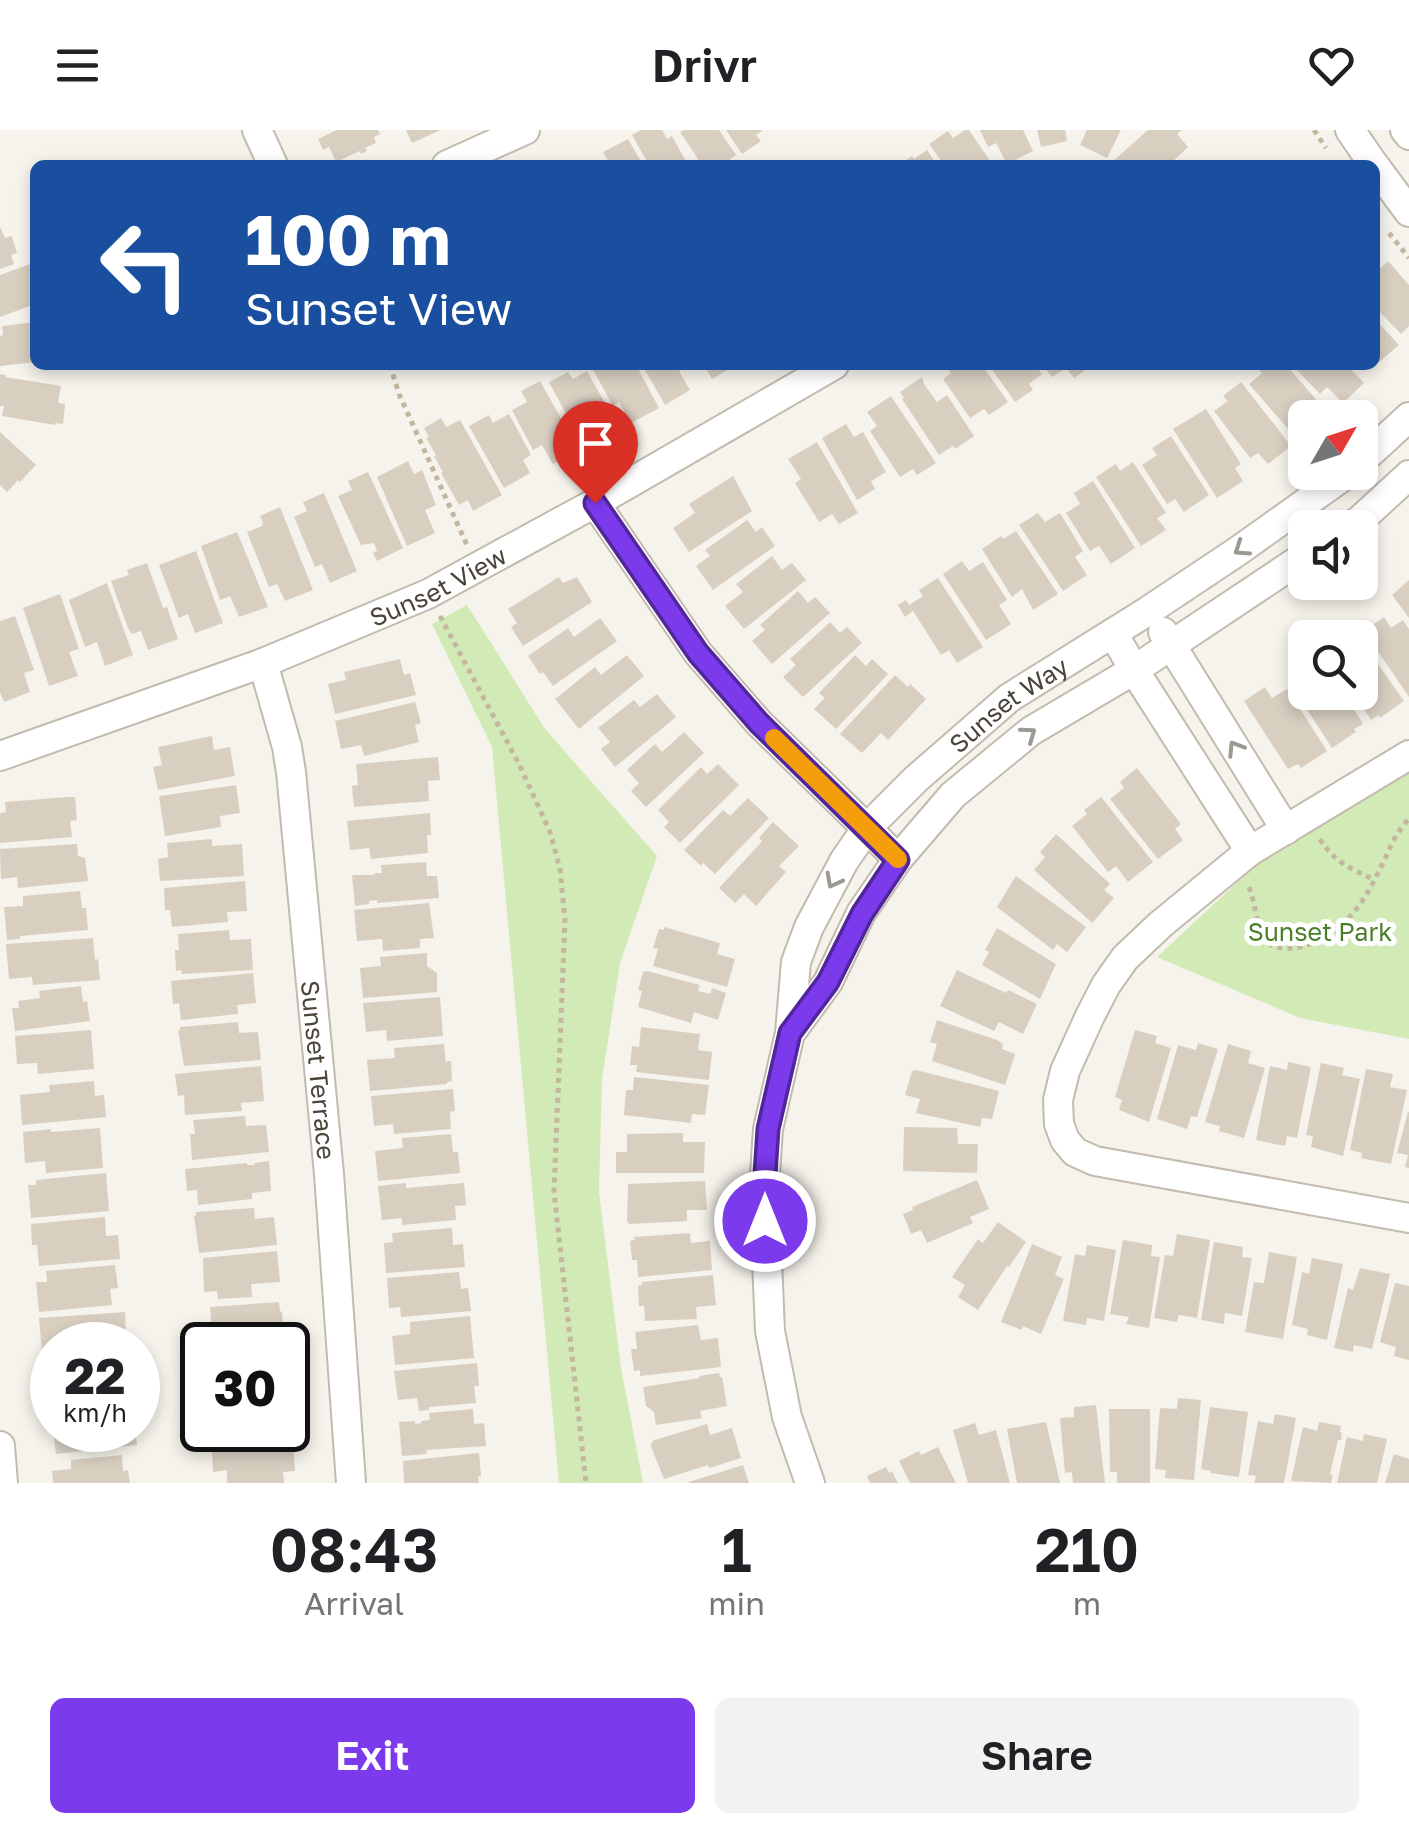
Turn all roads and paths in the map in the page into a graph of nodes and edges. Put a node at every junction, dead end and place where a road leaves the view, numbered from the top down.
1 (257, 130) edge
2 (525, 130) edge
3 (1350, 130) edge
4 (459, 150) edge
5 (271, 160) edge
6 (1370, 160) edge
7 (1380, 174) edge
8 (1409, 212) edge
9 (1383, 225) dead end
10 (1409, 258) edge
11 (392, 370) edge
12 (825, 370) edge
13 (1409, 418) edge
14 (1378, 446) edge
15 (1409, 474) edge
16 (1323, 490) edge
17 (595, 503) junction
18 (1371, 510) edge
19 (468, 547) dead end
20 (1288, 567) edge
21 (1148, 611) junction
22 (437, 612) dead end
23 (1112, 633) junction
24 (1171, 645) junction
25 (262, 663) junction
26 (1134, 670) junction
27 (1409, 755) edge
28 (0, 756) edge
29 (1409, 819) edge
30 (866, 830) junction
31 (1286, 830) junction
32 (1320, 839) dead end
33 (1250, 851) junction
34 (898, 860) junction
35 (1375, 880) junction
36 (1248, 884) dead end
37 (790, 1033) junction
38 (1409, 1218) edge
39 (0, 1446) edge
40 (3, 1483) edge
41 (350, 1483) edge
42 (586, 1483) edge
43 (810, 1483) edge

1 - 5 street
2 - 4 street
3 - 6 street
7 - 8 street
9 - 10 path
11 - 19 path
12 - 17 street, Sunset View
13 - 14 street
15 - 18 street
16 -> 21 street, Sunset Way
17 - 25 street, Sunset View
17 - 30 street
20 - 24 street, Sunset Way
21 - 23 street, Sunset Way
21 - 24 street
22 - 42 path
23 - 26 street
23 - 30 street, Sunset Way
24 - 26 street, Sunset Way
31 -> 24 street
25 - 28 street, Sunset View
25 - 41 street, Sunset Terrace
26 - 33 street
34 -> 26 street, Sunset Way
27 - 31 street
29 - 35 path
30 - 34 street
30 -> 37 street, Sunset Way
31 - 33 street
32 - 35 path
33 - 38 street
34 - 37 street, Sunset Way
35 - 36 path
37 - 43 street, Sunset Way
39 - 40 street

